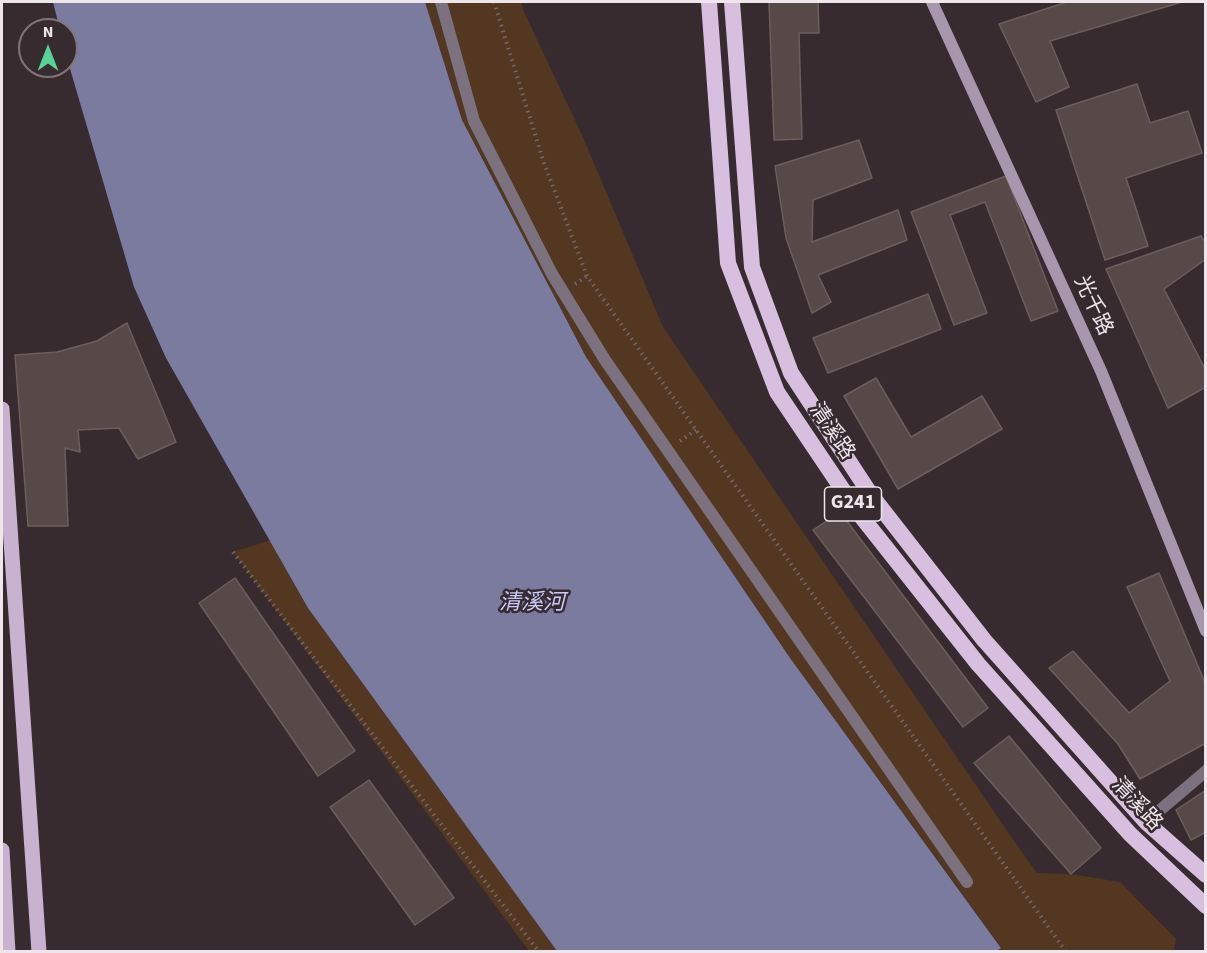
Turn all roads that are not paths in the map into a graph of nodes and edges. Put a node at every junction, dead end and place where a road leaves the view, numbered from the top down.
1 (441, 2) edge
2 (709, 2) edge
3 (732, 2) edge
4 (932, 2) edge
5 (2, 409) edge
6 (1206, 631) edge
7 (1206, 771) edge
8 (1146, 822) junction
9 (2, 850) edge
10 (1206, 875) edge
11 (967, 882) dead end
12 (1206, 906) edge
13 (8, 951) edge
14 (39, 951) edge

1 - 11 street
2 - 12 highway, 清溪路 / G241
3 - 8 highway, 清溪路 / G241
4 - 6 main road, 光千路
5 - 14 main road
7 - 8 street
8 - 10 highway, 清溪路 / G241
9 - 13 main road

